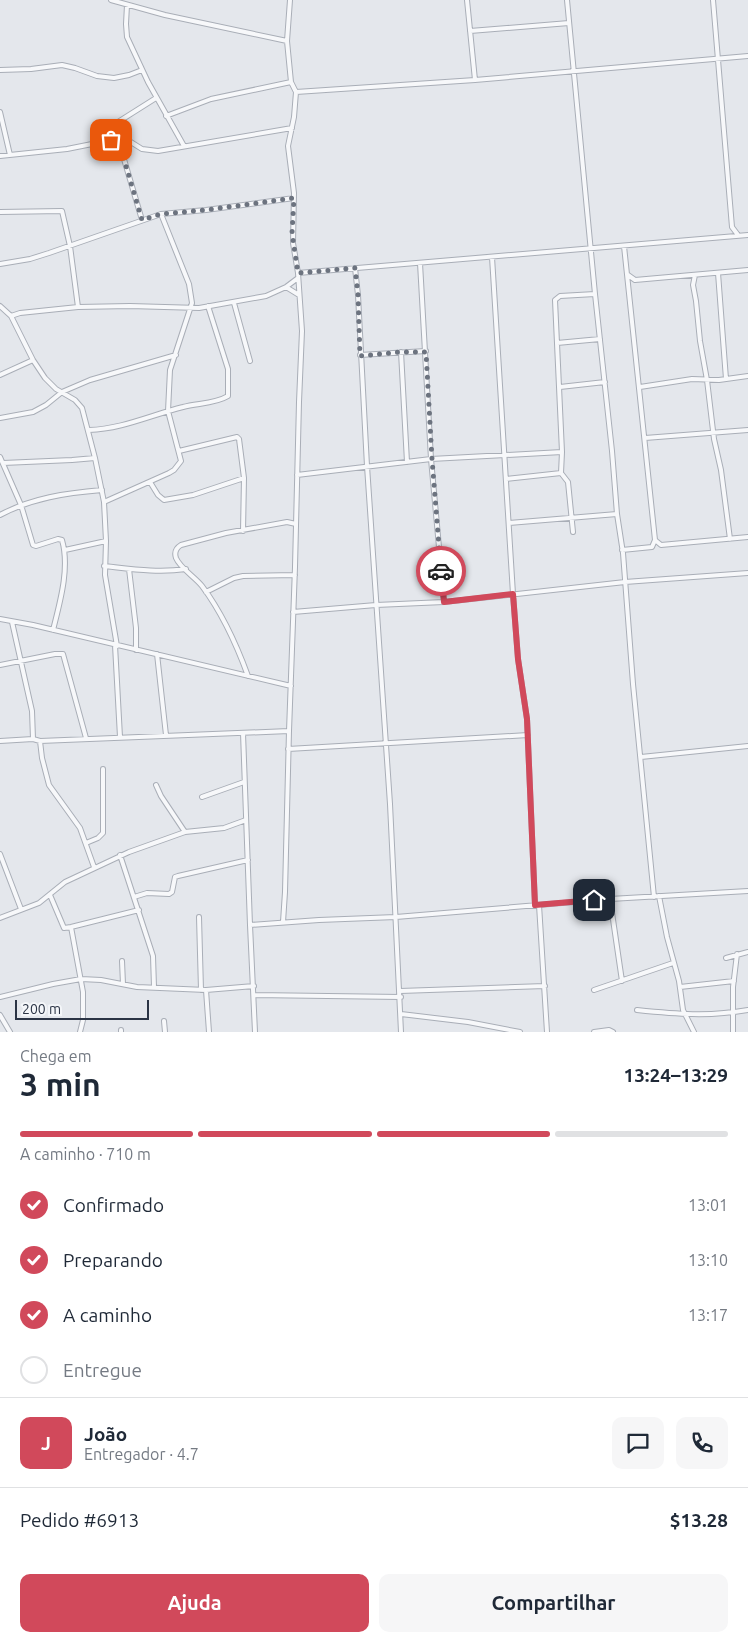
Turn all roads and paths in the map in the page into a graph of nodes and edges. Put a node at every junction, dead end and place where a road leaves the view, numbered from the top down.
1 (110, 0) edge
2 (290, 0) edge
3 (467, 0) edge
4 (567, 0) edge
5 (713, 0) edge
6 (127, 5) junction
7 (569, 23) junction
8 (470, 31) junction
9 (287, 41) junction
10 (748, 56) edge
11 (718, 59) junction
12 (0, 70) edge
13 (142, 70) junction
14 (574, 72) junction
15 (475, 80) junction
16 (291, 82) junction
17 (296, 92) junction
18 (156, 98) junction
19 (0, 112) edge
20 (166, 116) junction
21 (292, 128) junction
22 (118, 139) junction
23 (184, 146) junction
24 (10, 155) junction
25 (0, 156) edge
26 (294, 198) junction
27 (0, 212) edge
28 (161, 214) junction
29 (142, 220) junction
30 (732, 227) junction
31 (748, 234) edge
32 (738, 235) junction
33 (726, 236) junction
34 (70, 246) junction
35 (624, 246) junction
36 (591, 248) junction
37 (492, 257) junction
38 (420, 263) junction
39 (0, 264) edge
40 (355, 268) junction
41 (748, 270) edge
42 (718, 273) junction
43 (627, 274) junction
44 (695, 275) junction
45 (298, 276) junction
46 (683, 276) junction
47 (635, 280) junction
48 (693, 285) junction
49 (286, 286) junction
50 (629, 290) junction
51 (595, 294) junction
52 (299, 296) junction
53 (234, 303) junction
54 (0, 306) edge
55 (208, 306) junction
56 (78, 307) junction
57 (190, 308) junction
58 (11, 316) junction
59 (600, 339) junction
60 (557, 343) junction
61 (401, 352) junction
62 (426, 352) junction
63 (176, 355) junction
64 (360, 356) junction
65 (33, 360) junction
66 (250, 361) dead end
67 (0, 376) edge
68 (748, 376) edge
69 (726, 379) junction
70 (707, 380) junction
71 (605, 382) junction
72 (560, 387) junction
73 (640, 387) junction
74 (62, 392) junction
75 (168, 411) junction
76 (0, 418) edge
77 (89, 430) junction
78 (748, 430) edge
79 (713, 433) junction
80 (646, 438) junction
81 (179, 451) junction
82 (562, 452) junction
83 (505, 454) junction
84 (0, 457) edge
85 (95, 458) junction
86 (432, 459) junction
87 (407, 462) junction
88 (3, 463) junction
89 (367, 466) junction
90 (560, 473) junction
91 (297, 475) junction
92 (244, 478) junction
93 (506, 479) junction
94 (150, 482) junction
95 (102, 490) junction
96 (104, 502) junction
97 (21, 505) junction
98 (617, 514) junction
99 (0, 515) edge
100 (572, 517) junction
101 (509, 523) junction
102 (296, 524) junction
103 (243, 531) junction
104 (573, 532) dead end
105 (748, 537) edge
106 (730, 539) junction
107 (656, 540) junction
108 (106, 541) junction
109 (65, 550) junction
110 (622, 550) junction
111 (104, 566) junction
112 (186, 568) junction
113 (129, 569) junction
114 (748, 573) edge
115 (295, 575) junction
116 (625, 582) junction
117 (206, 592) junction
118 (513, 594) junction
119 (444, 602) junction
120 (376, 605) junction
121 (293, 612) junction
122 (0, 619) edge
123 (12, 622) junction
124 (53, 630) junction
125 (116, 646) junction
126 (136, 650) junction
127 (157, 654) junction
128 (21, 660) junction
129 (0, 665) edge
130 (248, 676) junction
131 (290, 686) junction
132 (289, 731) junction
133 (243, 733) junction
134 (166, 735) junction
135 (528, 735) junction
136 (86, 738) junction
137 (120, 738) junction
138 (32, 739) junction
139 (0, 741) edge
140 (40, 741) junction
141 (386, 743) junction
142 (748, 746) edge
143 (288, 749) junction
144 (641, 757) junction
145 (103, 769) dead end
146 (244, 782) junction
147 (156, 785) dead end
148 (202, 798) dead end
149 (246, 820) junction
150 (185, 832) junction
151 (86, 842) junction
152 (0, 854) edge
153 (120, 856) junction
154 (248, 860) junction
155 (94, 867) junction
156 (748, 891) edge
157 (50, 895) junction
158 (656, 896) junction
159 (134, 897) junction
160 (610, 899) junction
161 (537, 905) junction
162 (21, 909) junction
163 (139, 910) junction
164 (199, 917) dead end
165 (396, 917) junction
166 (0, 918) edge
167 (283, 922) junction
168 (250, 925) junction
169 (71, 927) junction
170 (748, 952) edge
171 (737, 954) junction
172 (726, 958) dead end
173 (122, 961) dead end
174 (674, 963) junction
175 (81, 979) junction
176 (622, 981) junction
177 (734, 981) junction
178 (123, 984) junction
179 (254, 986) junction
180 (545, 986) junction
181 (680, 987) junction
182 (154, 988) junction
183 (204, 990) junction
184 (594, 990) dead end
185 (400, 991) junction
186 (254, 995) junction
187 (0, 997) edge
188 (401, 997) junction
189 (637, 1010) dead end
190 (748, 1010) edge
191 (732, 1013) junction
192 (401, 1014) junction
193 (0, 1015) edge
194 (685, 1015) junction
195 (164, 1021) dead end
196 (10, 1032) edge
197 (80, 1032) edge
198 (165, 1032) edge
199 (208, 1032) edge
200 (256, 1032) edge
201 (402, 1032) edge
202 (520, 1032) edge
203 (548, 1032) edge
204 (594, 1032) edge
205 (601, 1032) edge
206 (613, 1032) edge
207 (694, 1032) edge
208 (733, 1032) edge

1 - 6 street
2 - 9 street
3 - 8 street
4 - 7 street
5 - 11 street
6 - 9 street
6 - 13 street
7 - 8 street
7 - 14 street
8 - 15 street
9 - 16 street
10 - 11 street
11 - 14 street
11 - 30 street
12 - 13 street
13 - 18 street
14 - 15 street
14 - 36 street
15 - 17 street
16 - 17 street
16 - 20 street
17 - 21 street
18 - 20 street
18 - 22 street
19 - 24 street
20 - 23 street
21 - 23 street
21 - 26 street
22 - 23 street
22 - 24 street
22 - 29 street
24 - 25 street
26 - 28 street
26 - 45 street
27 - 34 street
28 - 29 street
28 - 57 street
29 - 34 street
30 - 32 street
30 - 33 street
31 - 32 street
32 - 33 street
33 - 35 street
34 - 39 street
34 - 56 street
35 - 36 street
35 - 43 street
36 - 37 street
36 - 51 street
37 - 38 street
37 - 83 street
38 - 40 street
38 - 62 street
40 - 45 street
40 - 64 street
41 - 42 street
42 - 44 street
42 - 69 street
43 - 47 street
43 - 50 street
44 - 46 street
44 - 48 street
45 - 49 street
45 - 52 street
46 - 47 street
46 - 48 street
47 - 50 street
48 - 70 street
49 - 52 street
49 - 53 street
50 - 73 street
51 - 59 street
51 - 60 street
52 - 91 street
53 - 55 street
53 - 66 street
54 - 58 street
55 - 57 street
55 - 75 street
56 - 57 street
56 - 58 street
57 - 63 street
58 - 65 street
59 - 60 street
59 - 71 street
60 - 72 street
61 - 62 street
61 - 64 street
61 - 87 street
62 - 86 street
63 - 74 street
63 - 75 street
64 - 89 street
65 - 67 street
65 - 74 street
68 - 69 street
69 - 70 street
70 - 73 street
70 - 79 street
71 - 72 street
71 - 98 street
72 - 82 street
73 - 80 street
74 - 76 street
74 - 77 street
75 - 77 street
75 - 81 street
77 - 85 street
78 - 79 street
79 - 80 street
79 - 106 street
80 - 107 street
81 - 92 street
81 - 94 street
82 - 83 street
82 - 90 street
83 - 86 street
83 - 93 street
84 - 88 street
85 - 88 street
85 - 95 street
86 - 87 street
86 - 119 street
87 - 89 street
88 - 97 street
89 - 91 street
89 - 120 street
90 - 93 street
90 - 100 street
91 - 102 street
92 - 94 street
92 - 103 street
93 - 101 street
94 - 96 street
95 - 96 street
95 - 97 street
96 - 108 street
97 - 99 street
97 - 109 street
98 - 100 street
98 - 110 street
100 - 101 street
100 - 104 street
101 - 118 street
102 - 103 street
102 - 115 street
103 - 112 street
105 - 106 street
106 - 107 street
107 - 110 street
108 - 109 street
108 - 111 street
109 - 124 street
110 - 116 street
111 - 113 street
111 - 125 street
112 - 113 street
112 - 117 street
113 - 126 street
114 - 116 street
115 - 117 street
115 - 121 street
116 - 118 street
116 - 144 street
117 - 130 street
118 - 119 street
118 - 135 street
119 - 120 street
120 - 121 street
120 - 141 street
121 - 131 street
122 - 123 street
123 - 124 street
123 - 128 street
124 - 125 street
125 - 126 street
125 - 137 street
126 - 127 street
127 - 130 street
127 - 134 street
128 - 129 street
128 - 136 street
128 - 138 street
130 - 131 street
131 - 132 street
132 - 133 street
132 - 143 street
133 - 134 street
133 - 146 street
134 - 137 street
135 - 141 street
135 - 161 street
136 - 137 street
136 - 140 street
138 - 139 street
138 - 140 street
140 - 151 street
141 - 143 street
141 - 165 street
142 - 144 street
143 - 167 street
144 - 158 street
145 - 151 street
146 - 148 street
146 - 149 street
147 - 150 street
149 - 150 street
149 - 154 street
150 - 153 street
151 - 155 street
152 - 162 street
153 - 155 street
153 - 159 street
154 - 159 street
154 - 168 street
155 - 157 street
156 - 158 street
157 - 162 street
157 - 169 street
158 - 160 street
158 - 174 street
159 - 163 street
160 - 161 street
160 - 176 street
161 - 165 street
161 - 180 street
162 - 166 street
163 - 169 street
163 - 182 street
164 - 183 street
165 - 167 street
165 - 185 street
167 - 168 street
168 - 179 street
169 - 175 street
170 - 171 street
171 - 172 street
171 - 177 street
173 - 178 street
174 - 176 street
174 - 181 street
175 - 178 street
175 - 187 street
175 - 197 street
176 - 184 street
177 - 181 street
177 - 191 street
178 - 182 street
179 - 183 street
179 - 186 street
180 - 185 street
180 - 203 street
181 - 194 street
182 - 183 street
183 - 199 street
185 - 188 street
186 - 188 street
186 - 200 street
188 - 192 street
189 - 194 street
190 - 191 street
191 - 194 street
191 - 208 street
192 - 201 street
192 - 202 street
193 - 196 street
194 - 207 street
195 - 198 street
204 - 205 street
205 - 206 street

